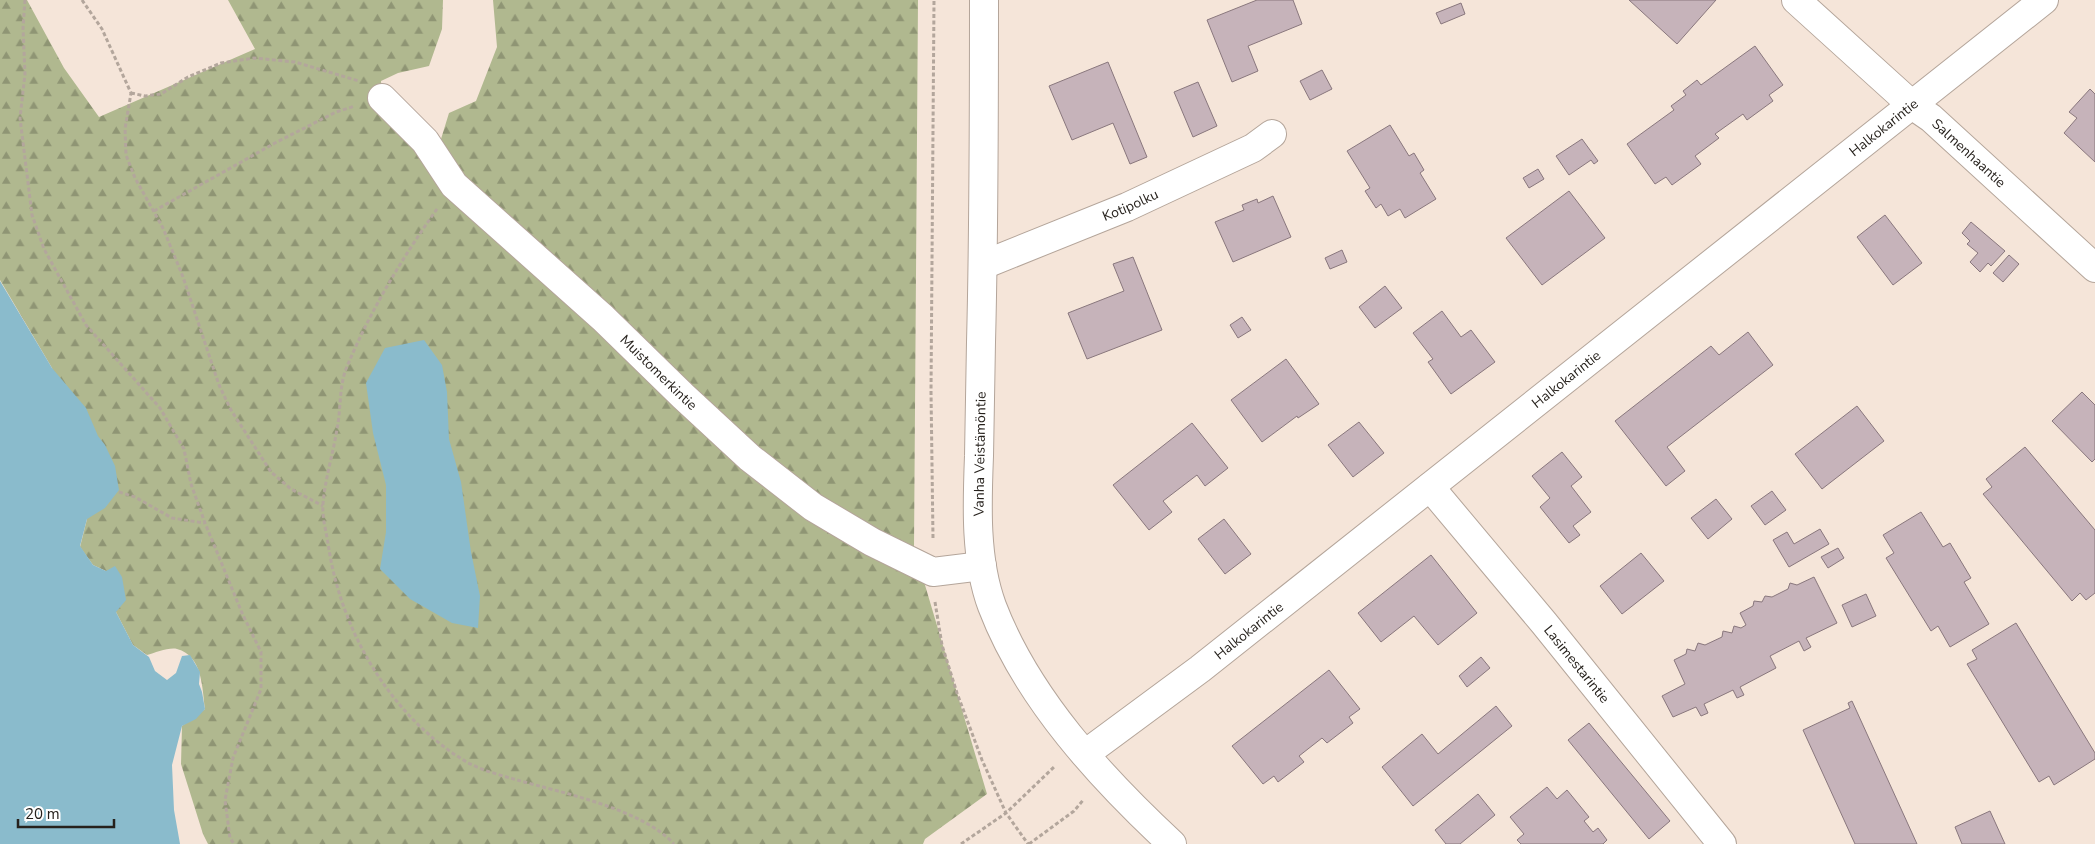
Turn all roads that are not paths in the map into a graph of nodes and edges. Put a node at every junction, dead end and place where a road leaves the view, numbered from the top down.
1 (984, 0) edge
2 (1796, 0) edge
3 (2044, 0) edge
4 (382, 98) road end
5 (1912, 104) junction
6 (1272, 134) dead end
7 (983, 265) junction
8 (2095, 268) edge
9 (1430, 487) junction
10 (982, 566) junction
11 (1081, 749) junction
12 (1170, 843) edge
13 (1722, 844) edge

1 - 7 street, Vanha Veistämöntie
2 - 5 street, Salmenhaantie
3 - 5 street, Halkokarintie
4 - 10 street, Muistomerkintie
5 - 8 street, Salmenhaantie
5 - 9 street, Halkokarintie
6 - 7 street, Kotipolku
7 - 10 street, Vanha Veistämöntie
9 - 11 street, Halkokarintie
9 - 13 street, Lasimestarintie
10 - 11 street, Vanha Veistämöntie
11 - 12 street, Vanha Veistämöntie

